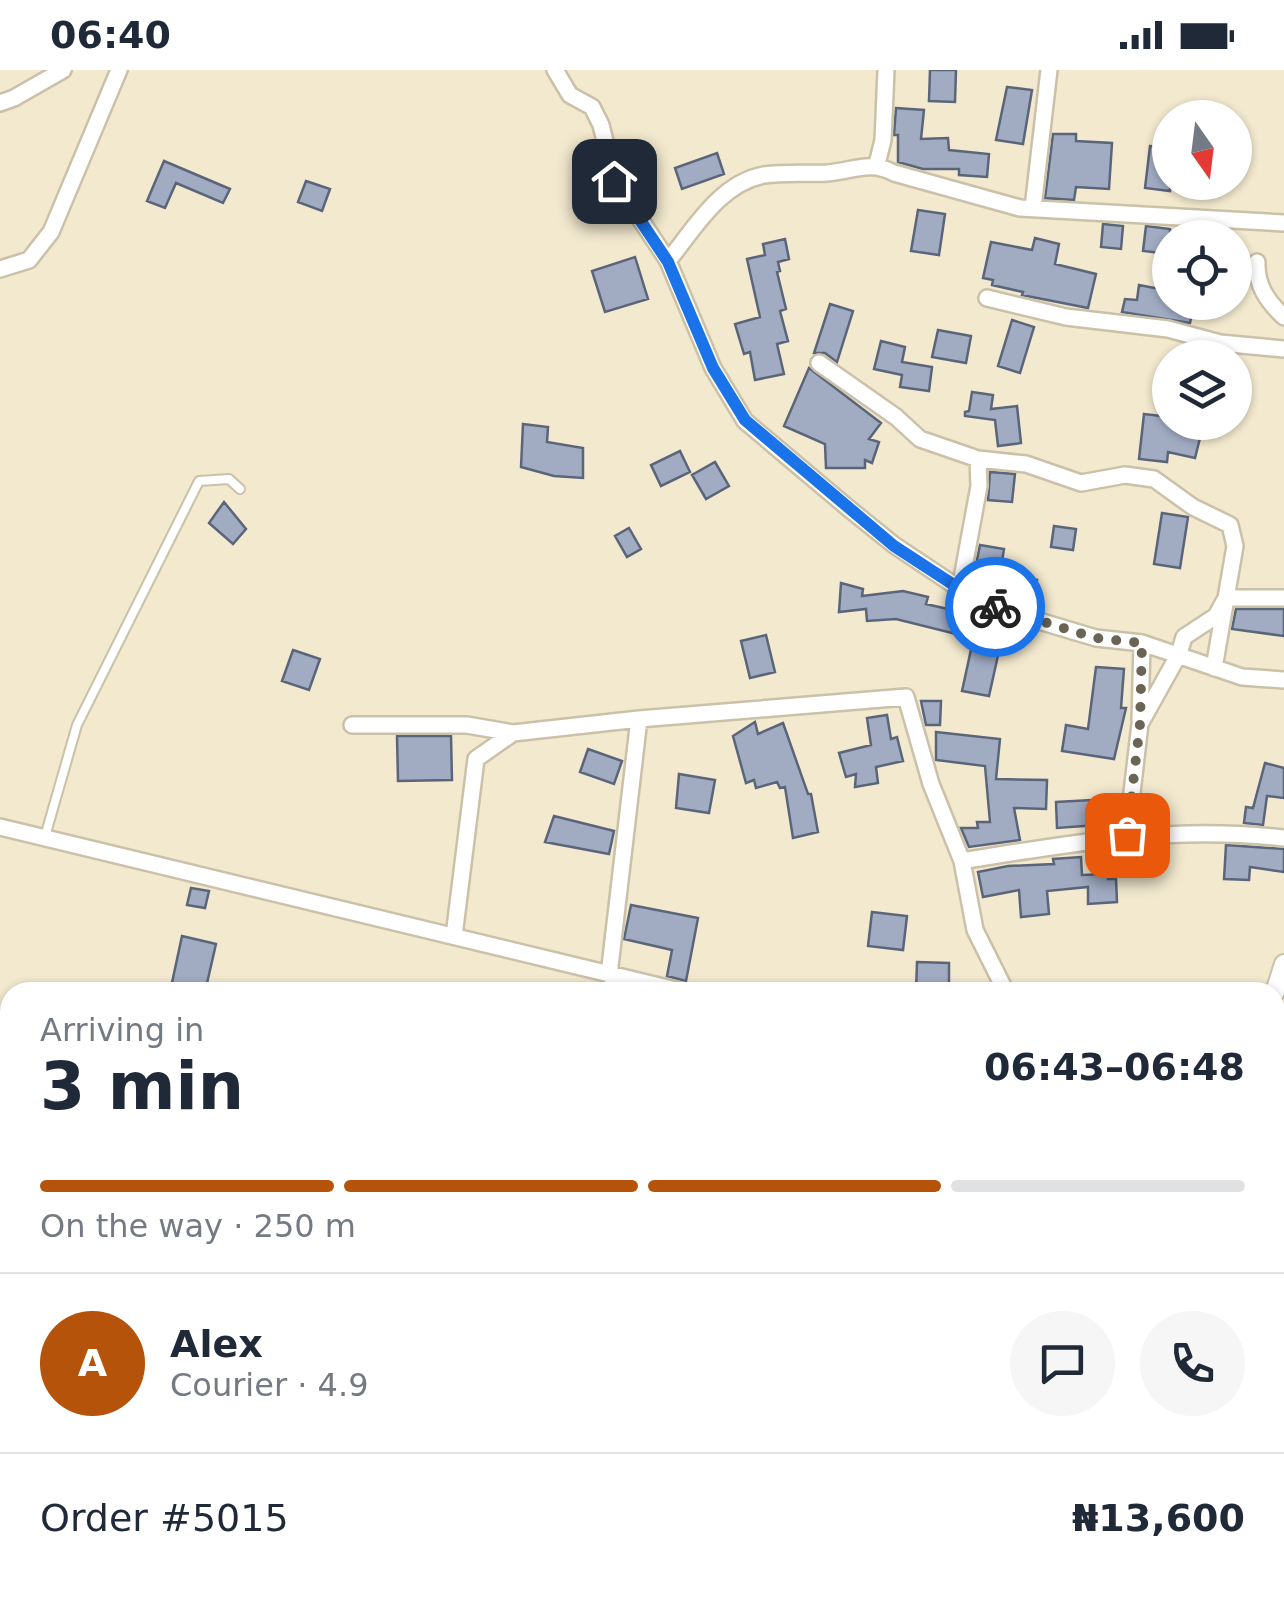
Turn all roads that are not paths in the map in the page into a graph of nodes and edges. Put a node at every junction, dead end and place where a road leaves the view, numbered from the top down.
1 (63, 70) edge
2 (119, 70) edge
3 (555, 70) edge
4 (886, 70) edge
5 (1048, 70) edge
6 (0, 103) edge
7 (877, 164) junction
8 (1032, 208) junction
9 (1284, 223) edge
10 (668, 262) junction
11 (1256, 262) dead end
12 (0, 269) edge
13 (987, 298) dead end
14 (1284, 317) edge
15 (1284, 349) edge
16 (820, 363) dead end
17 (978, 459) junction
18 (240, 489) dead end
19 (960, 589) junction
20 (1226, 598) junction
21 (1284, 598) edge
22 (1142, 643) junction
23 (1179, 654) junction
24 (1214, 668) junction
25 (1284, 680) edge
26 (639, 719) junction
27 (1140, 724) junction
28 (352, 725) dead end
29 (467, 725) junction
30 (513, 733) junction
31 (476, 759) junction
32 (0, 827) edge
33 (1127, 835) junction
34 (1284, 838) edge
35 (44, 840) junction
36 (962, 861) junction
37 (454, 936) junction
38 (609, 975) junction
39 (640, 982) edge
40 (1001, 982) edge

1 - 6 street
2 - 12 street
3 - 10 street
4 - 7 street
5 - 8 street
7 - 8 street
7 - 10 street
8 - 9 street
10 - 19 street
11 - 14 street
13 - 15 street
16 - 17 street
17 - 19 street
17 - 20 street
18 - 35 lane
19 - 22 street
20 - 21 street
20 - 23 street
20 - 24 street
22 - 23 street
22 - 27 street
23 - 24 street
23 - 27 street
24 - 25 street
26 - 30 street
26 - 36 street
26 - 38 street
27 - 33 street
28 - 29 street
29 - 30 street
29 - 31 street
30 - 31 street
31 - 37 street
32 - 35 street
33 - 34 street
33 - 36 street
35 - 37 street
36 - 40 street
37 - 38 street
38 - 39 street

